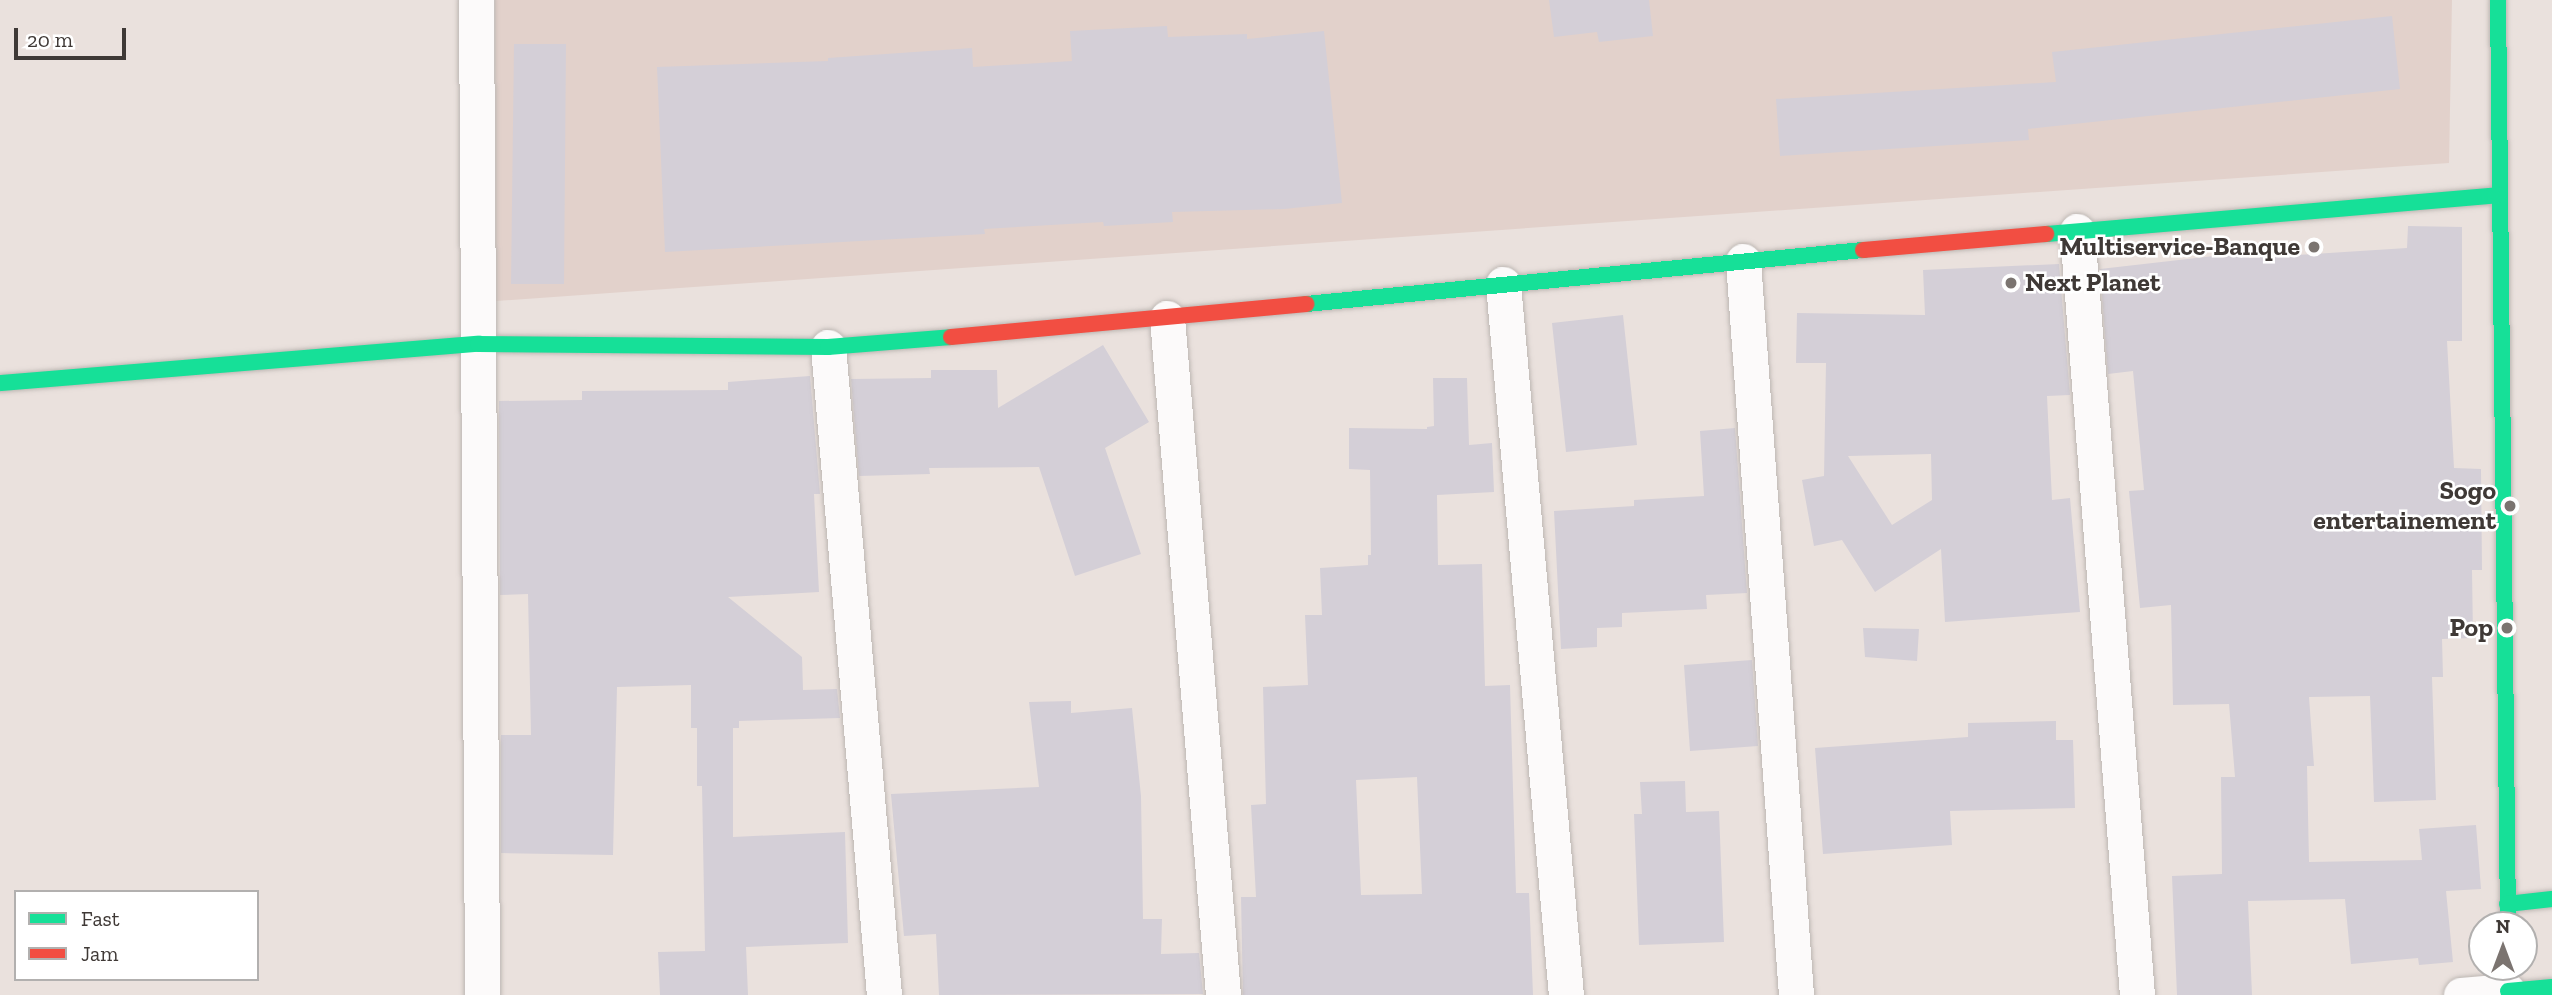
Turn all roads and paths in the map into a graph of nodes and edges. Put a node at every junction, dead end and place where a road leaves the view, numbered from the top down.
1 (476, 0) edge
2 (2498, 0) edge
3 (2498, 195) junction
4 (2077, 231) junction
5 (1743, 261) junction
6 (1503, 284) junction
7 (1167, 318) junction
8 (478, 344) junction
9 (828, 347) junction
10 (0, 383) edge
11 (2552, 898) edge
12 (2507, 904) junction
13 (2507, 911) edge
14 (2552, 987) edge
15 (2508, 988) edge
16 (482, 995) edge
17 (884, 995) edge
18 (1223, 995) edge
19 (1566, 995) edge
20 (1796, 995) edge
21 (2137, 995) edge
22 (2461, 995) edge

1 - 8 street
2 - 3 street
3 - 4 street
3 - 12 street
4 - 5 street
4 - 21 street
5 - 6 street
5 - 20 street
6 - 7 street
6 - 19 street
7 - 9 street
7 - 18 street
8 - 9 street
8 - 10 street
8 - 16 street
9 - 17 street
11 - 12 street
12 - 13 street
14 - 15 street
15 - 22 street

